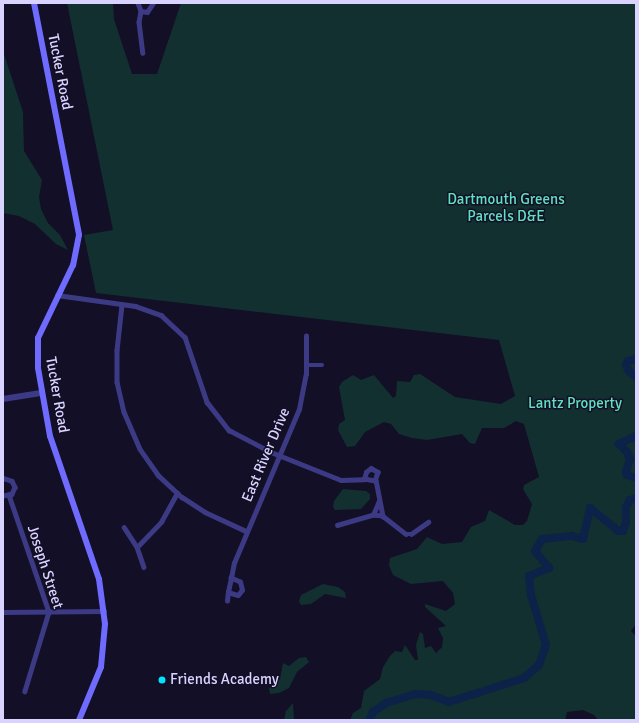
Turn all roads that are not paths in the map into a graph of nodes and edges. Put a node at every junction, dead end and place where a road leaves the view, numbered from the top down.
1 (34, 3) edge
2 (138, 3) edge
3 (153, 3) edge
4 (141, 11) junction
5 (144, 53) dead end
6 (57, 295) junction
7 (122, 305) junction
8 (306, 336) dead end
9 (306, 365) junction
10 (322, 365) dead end
11 (42, 392) junction
12 (3, 399) edge
13 (279, 456) junction
14 (3, 478) edge
15 (364, 479) junction
16 (376, 480) junction
17 (177, 493) junction
18 (3, 496) edge
19 (9, 496) junction
20 (379, 501) junction
21 (373, 515) junction
22 (383, 516) junction
23 (428, 522) dead end
24 (337, 525) dead end
25 (124, 527) dead end
26 (246, 531) junction
27 (137, 546) junction
28 (144, 567) dead end
29 (231, 578) junction
30 (228, 592) junction
31 (227, 601) dead end
32 (104, 611) junction
33 (3, 612) edge
34 (49, 612) junction
35 (25, 691) dead end
36 (79, 720) edge

1 - 6 main road, Tucker Road
2 - 4 street
3 - 4 street
4 - 5 street
6 - 7 street
6 - 11 main road, Tucker Road
7 - 13 street
7 - 17 street
8 - 9 street, East River Drive
9 - 10 street
9 - 13 street, East River Drive
11 - 12 street
11 - 32 main road, Tucker Road
13 - 15 street
13 - 26 street, East River Drive
14 - 19 street, Joseph Street
15 - 16 street
15 - 16 street
16 - 20 street
17 - 26 street
17 - 27 street
18 - 19 street
19 - 34 street, Joseph Street
20 - 21 street
20 - 22 street
21 - 22 street
21 - 24 street
22 - 23 street
25 - 27 street
26 - 29 street, East River Drive
27 - 28 street
29 - 30 street, East River Drive
29 - 30 street
30 - 31 street, East River Drive
32 - 34 street
32 - 36 main road, Tucker Road
33 - 34 street
34 - 35 street, Joseph Street

